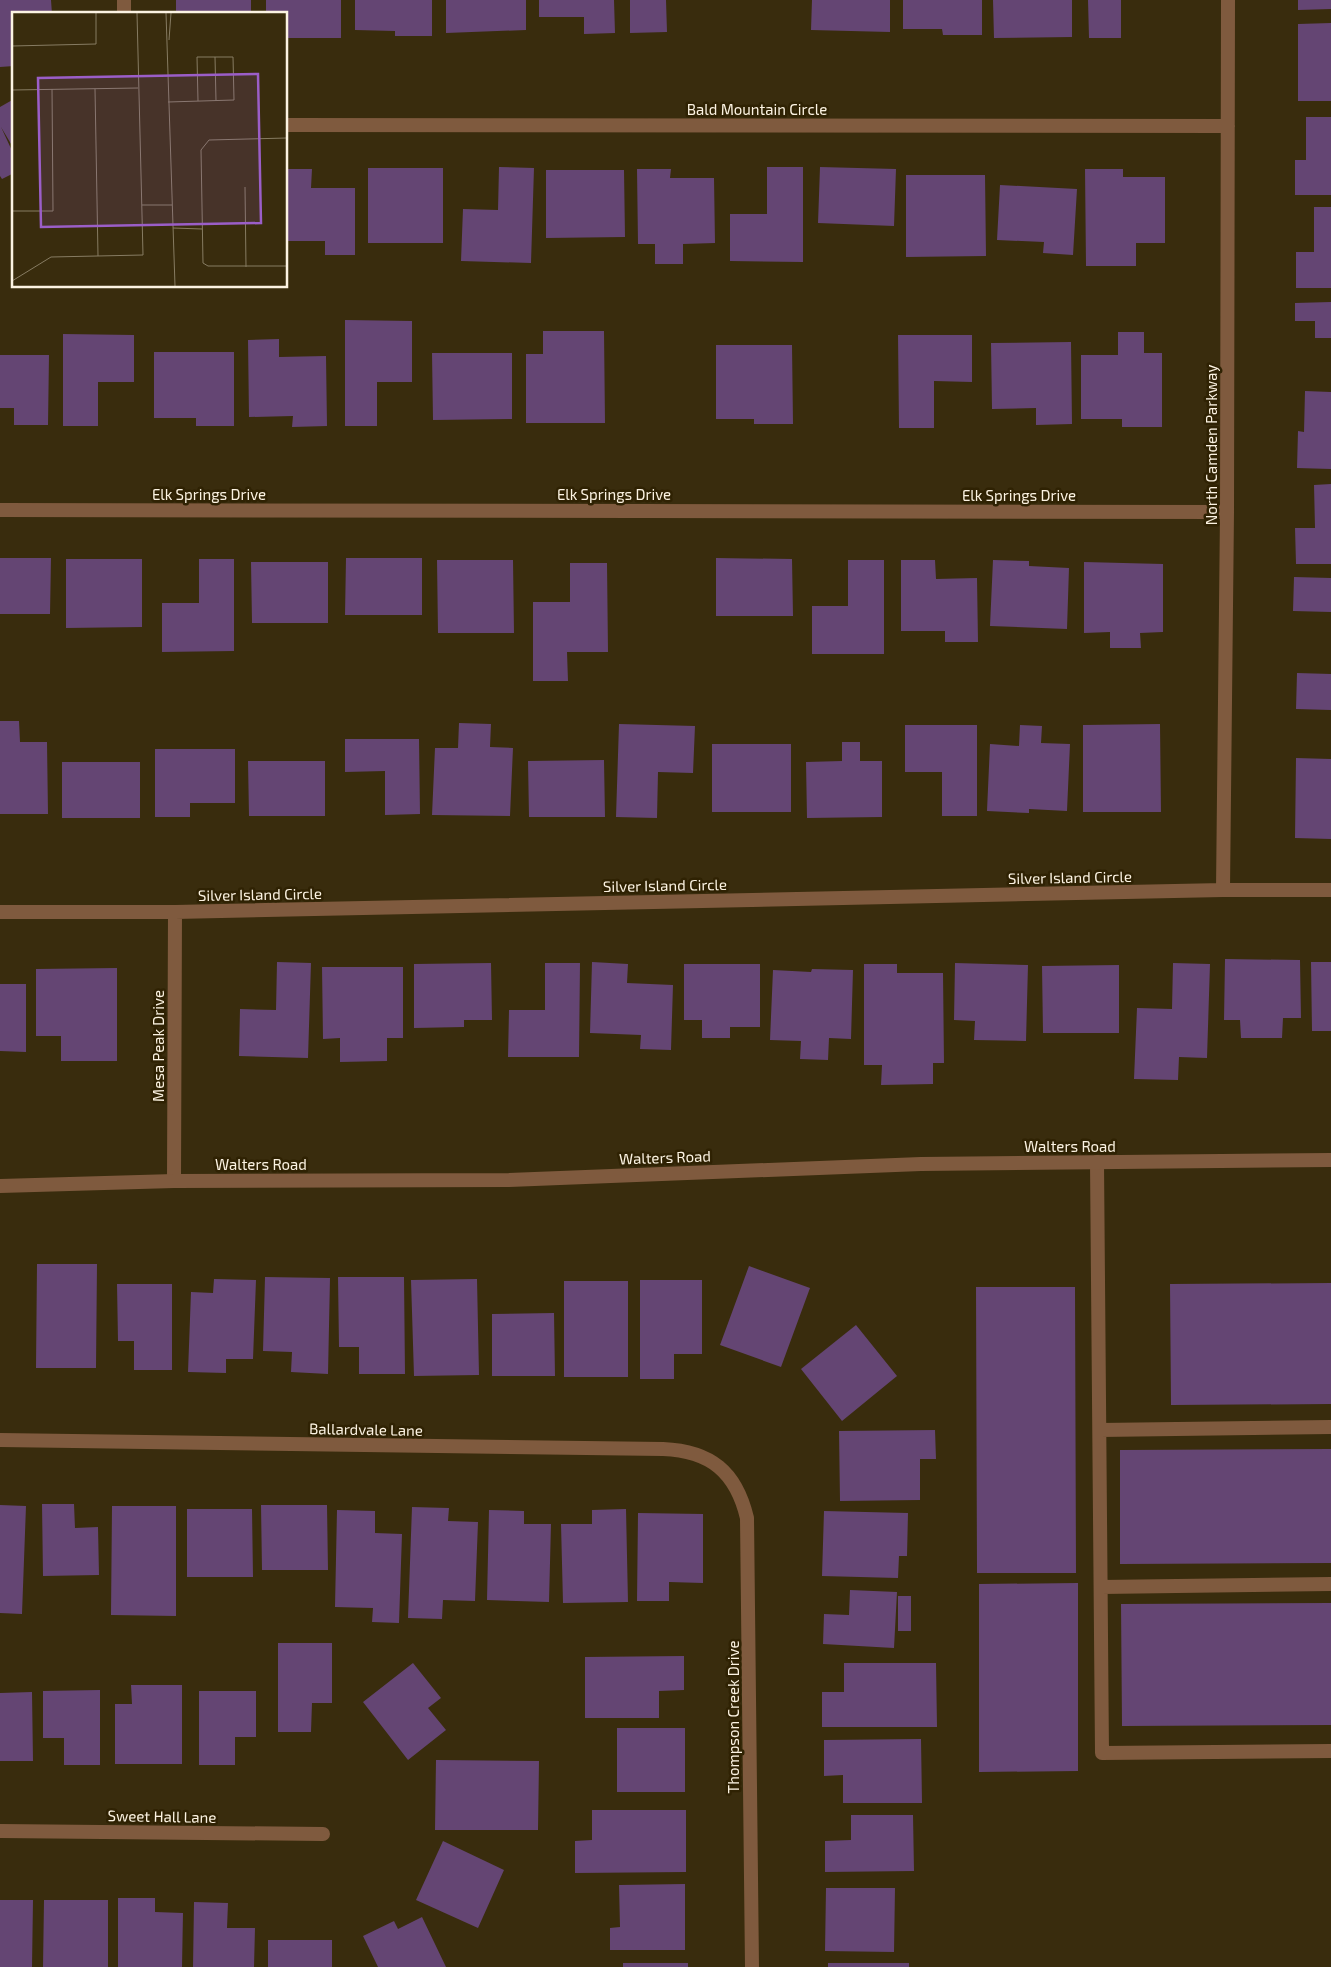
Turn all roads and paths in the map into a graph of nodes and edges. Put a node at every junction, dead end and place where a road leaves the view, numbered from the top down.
1 (1228, 0) edge
2 (288, 125) edge
3 (1228, 126) junction
4 (0, 510) edge
5 (1227, 512) junction
6 (1223, 890) junction
7 (1331, 890) edge
8 (0, 912) edge
9 (175, 912) junction
10 (1331, 1160) edge
11 (1097, 1162) junction
12 (174, 1181) junction
13 (0, 1186) edge
14 (1331, 1427) edge
15 (1100, 1430) junction
16 (0, 1440) edge
17 (725, 1472) joint
18 (1331, 1584) edge
19 (1101, 1587) junction
20 (1331, 1752) edge
21 (0, 1830) edge
22 (324, 1834) dead end
23 (752, 1967) edge

1 - 3 street, North Camden Parkway
2 - 3 street, Bald Mountain Circle
3 - 5 street, North Camden Parkway
4 - 5 street, Elk Springs Drive
5 - 6 street, North Camden Parkway
6 - 7 street, Silver Island Circle
6 - 9 street, Silver Island Circle
8 - 9 street, Silver Island Circle
9 - 12 street, Mesa Peak Drive
10 - 11 street, Walters Road
11 - 12 street, Walters Road
11 - 15 street
12 - 13 street, Walters Road
14 - 15 street
15 - 19 street
16 - 17 street, Ballardvale Lane
17 - 23 street, Thompson Creek Drive
18 - 19 street
19 - 20 street
21 - 22 street, Sweet Hall Lane

